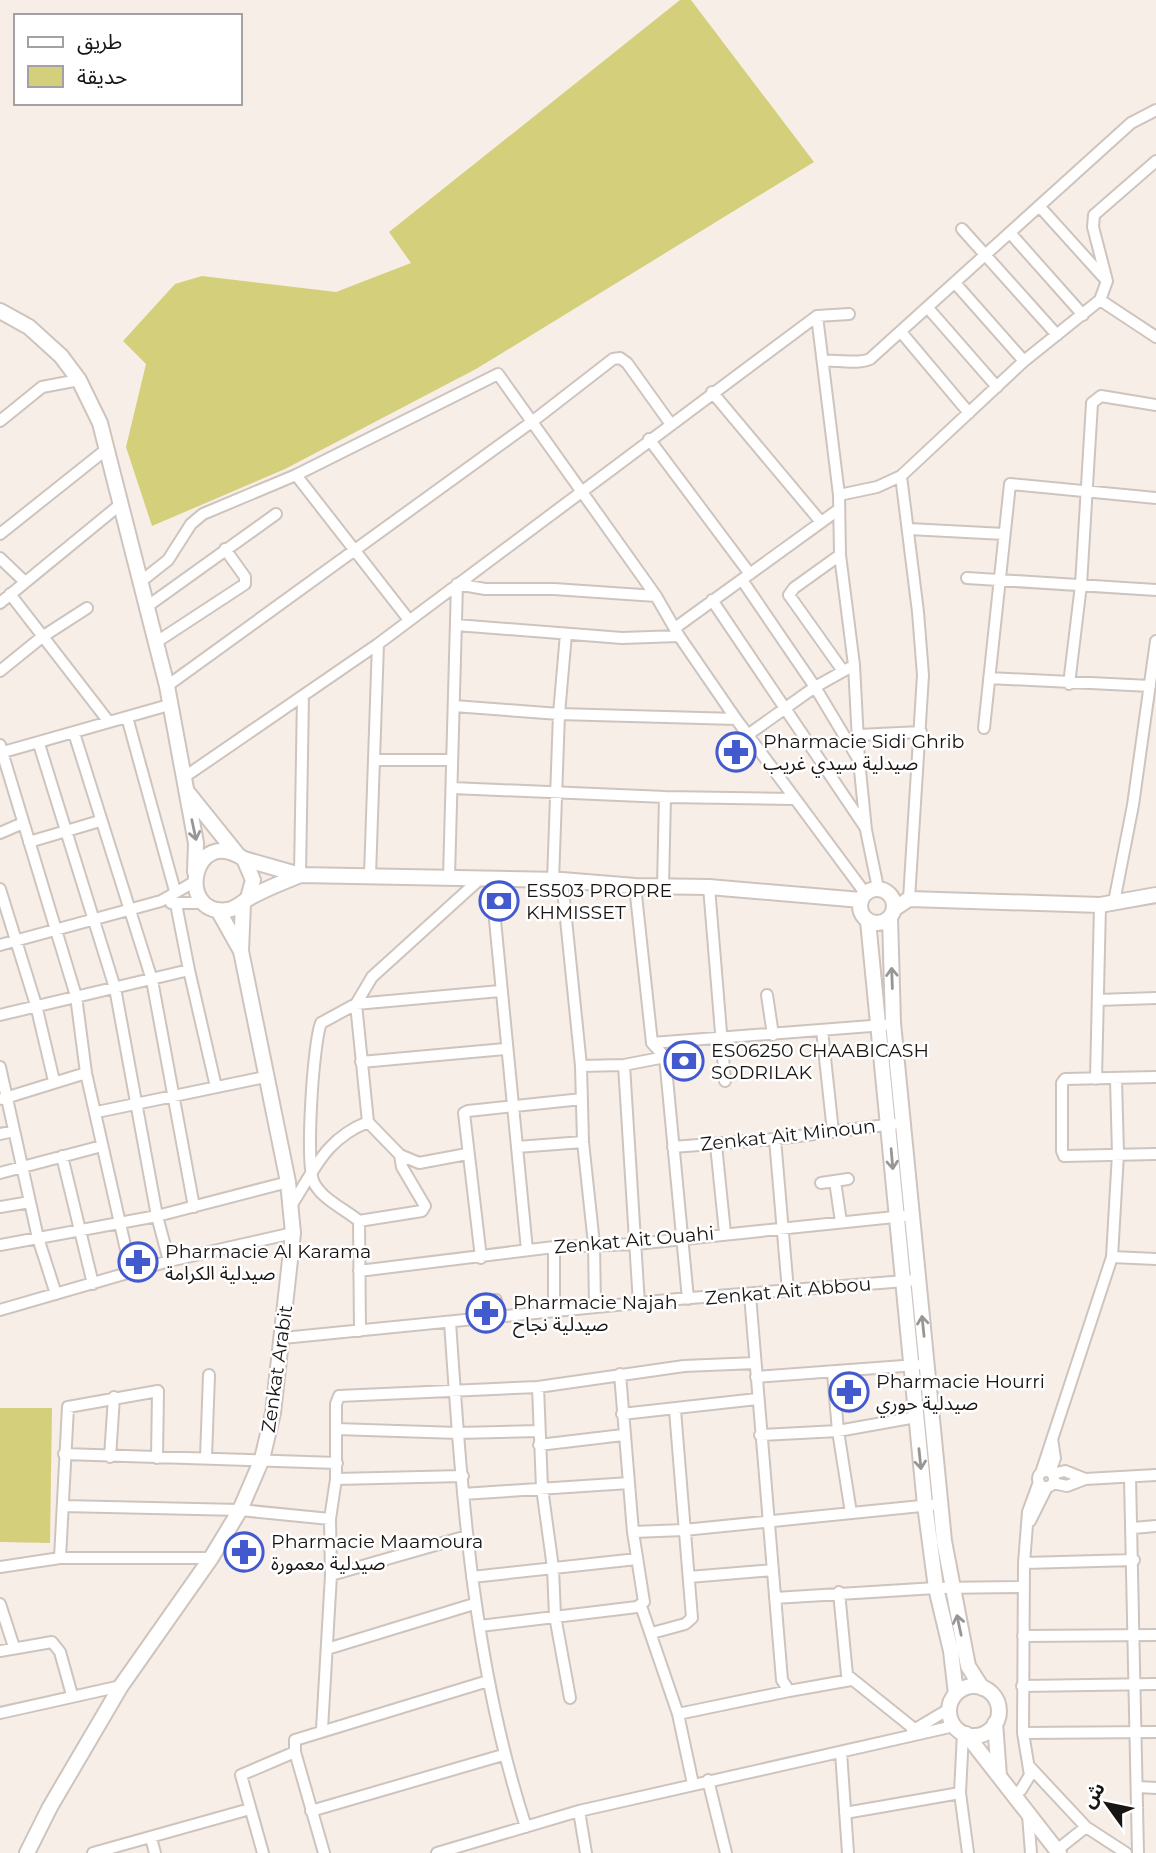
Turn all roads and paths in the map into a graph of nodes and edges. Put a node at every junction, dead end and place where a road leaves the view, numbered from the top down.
1 (1156, 110) edge
2 (1156, 161) edge
3 (1040, 207) junction
4 (962, 229) dead end
5 (1011, 234) junction
6 (985, 257) junction
7 (1107, 281) junction
8 (955, 283) junction
9 (1100, 300) junction
10 (928, 308) junction
11 (0, 311) edge
12 (849, 314) dead end
13 (1083, 315) junction
14 (817, 316) junction
15 (901, 332) junction
16 (1057, 335) junction
17 (1156, 337) edge
18 (824, 361) junction
19 (1024, 361) junction
20 (79, 380) junction
21 (997, 387) junction
22 (712, 392) junction
23 (1156, 405) edge
24 (969, 413) junction
25 (0, 421) edge
26 (533, 421) junction
27 (670, 423) junction
28 (649, 439) junction
29 (108, 448) junction
30 (296, 475) junction
31 (901, 476) junction
32 (581, 489) junction
33 (1086, 490) junction
34 (839, 495) junction
35 (1156, 498) edge
36 (121, 503) junction
37 (838, 510) junction
38 (275, 514) dead end
39 (821, 522) junction
40 (909, 529) junction
41 (0, 534) edge
42 (1004, 534) junction
43 (355, 548) junction
44 (225, 549) junction
45 (840, 555) junction
46 (0, 558) edge
47 (746, 577) junction
48 (967, 578) dead end
49 (24, 581) junction
50 (1000, 581) junction
51 (139, 583) junction
52 (457, 584) junction
53 (1081, 585) junction
54 (1156, 590) edge
55 (10, 594) junction
56 (656, 596) junction
57 (712, 600) junction
58 (0, 603) edge
59 (87, 608) dead end
60 (145, 608) junction
61 (409, 620) junction
62 (456, 625) junction
63 (677, 632) junction
64 (566, 634) junction
65 (42, 637) junction
66 (1156, 641) edge
67 (155, 643) junction
68 (377, 644) junction
69 (854, 665) junction
70 (0, 671) edge
71 (843, 671) junction
72 (989, 678) junction
73 (1069, 684) junction
74 (167, 686) junction
75 (1150, 686) junction
76 (816, 687) junction
77 (303, 696) junction
78 (169, 705) junction
79 (454, 706) junction
80 (787, 707) junction
81 (559, 714) junction
82 (1150, 714) edge
83 (127, 716) junction
84 (736, 719) junction
85 (109, 722) junction
86 (984, 727) dead end
87 (921, 732) junction
88 (74, 733) junction
89 (749, 734) junction
90 (858, 735) junction
91 (39, 744) junction
92 (1, 750) edge
93 (375, 760) junction
94 (453, 760) junction
95 (859, 760) junction
96 (184, 784) junction
97 (452, 788) junction
98 (557, 794) junction
99 (665, 797) junction
100 (794, 799) junction
101 (100, 821) junction
102 (23, 823) junction
103 (866, 830) junction
104 (65, 832) junction
105 (0, 833) edge
106 (29, 842) junction
107 (241, 856) junction
108 (300, 875) junction
109 (370, 875) junction
110 (195, 877) junction
111 (449, 877) junction
112 (485, 879) junction
113 (558, 881) junction
114 (635, 886) junction
115 (663, 886) junction
116 (709, 887) junction
117 (0, 888) edge
118 (175, 891) junction
119 (868, 894) junction
120 (1156, 895) edge
121 (909, 899) junction
122 (245, 900) junction
123 (161, 901) junction
124 (204, 903) junction
125 (176, 904) junction
126 (1107, 904) junction
127 (127, 909) junction
128 (218, 910) junction
129 (892, 913) junction
130 (91, 918) junction
131 (868, 921) junction
132 (54, 928) junction
133 (15, 941) junction
134 (0, 945) edge
135 (241, 951) junction
136 (189, 970) junction
137 (152, 980) junction
138 (115, 988) junction
139 (500, 991) junction
140 (767, 995) dead end
141 (76, 996) junction
142 (1156, 998) edge
143 (1098, 1000) junction
144 (356, 1004) junction
145 (36, 1005) junction
146 (0, 1015) edge
147 (893, 1023) junction
148 (876, 1026) junction
149 (822, 1030) junction
150 (773, 1035) junction
151 (723, 1039) junction
152 (652, 1043) junction
153 (505, 1049) junction
154 (665, 1057) junction
155 (362, 1062) junction
156 (624, 1065) junction
157 (581, 1066) junction
158 (0, 1067) edge
159 (86, 1073) junction
160 (265, 1077) junction
161 (1156, 1077) edge
162 (1096, 1079) junction
163 (1116, 1079) junction
164 (54, 1081) junction
165 (725, 1081) dead end
166 (216, 1087) junction
167 (173, 1095) junction
168 (3, 1099) edge
169 (582, 1099) junction
170 (137, 1103) junction
171 (513, 1106) junction
172 (97, 1112) junction
173 (368, 1122) junction
174 (896, 1123) junction
175 (14, 1131) junction
176 (833, 1132) junction
177 (0, 1134) edge
178 (775, 1139) junction
179 (583, 1142) junction
180 (716, 1144) junction
181 (102, 1146) junction
182 (517, 1147) junction
183 (673, 1147) junction
184 (467, 1154) junction
185 (1118, 1154) junction
186 (1156, 1154) edge
187 (400, 1155) junction
188 (62, 1156) junction
189 (23, 1168) junction
190 (0, 1173) edge
191 (311, 1176) junction
192 (848, 1179) dead end
193 (835, 1181) junction
194 (288, 1182) junction
195 (821, 1183) dead end
196 (30, 1202) junction
197 (292, 1206) junction
198 (194, 1207) junction
199 (0, 1208) edge
200 (157, 1216) junction
201 (904, 1216) junction
202 (359, 1221) junction
203 (119, 1222) junction
204 (841, 1222) junction
205 (780, 1227) junction
206 (79, 1230) junction
207 (293, 1233) junction
208 (725, 1233) junction
209 (38, 1237) junction
210 (682, 1239) junction
211 (594, 1244) junction
212 (636, 1244) junction
213 (0, 1245) edge
214 (554, 1247) junction
215 (527, 1250) junction
216 (1112, 1257) junction
217 (481, 1258) junction
218 (1156, 1259) edge
219 (169, 1261) junction
220 (359, 1271) junction
221 (131, 1272) junction
222 (910, 1281) junction
223 (93, 1284) junction
224 (788, 1291) junction
225 (56, 1294) junction
226 (750, 1295) junction
227 (688, 1299) junction
228 (496, 1300) dead end
229 (639, 1304) junction
230 (595, 1307) junction
231 (0, 1310) edge
232 (554, 1311) junction
233 (499, 1319) junction
234 (450, 1322) junction
235 (360, 1331) junction
236 (283, 1338) junction
237 (755, 1363) junction
238 (927, 1364) junction
239 (911, 1365) junction
240 (833, 1373) junction
241 (620, 1374) junction
242 (209, 1375) dead end
243 (756, 1377) junction
244 (538, 1387) junction
245 (455, 1391) junction
246 (114, 1397) junction
247 (757, 1399) junction
248 (675, 1410) junction
249 (622, 1414) junction
250 (916, 1417) junction
251 (336, 1429) junction
252 (539, 1431) junction
253 (838, 1431) junction
254 (458, 1433) junction
255 (760, 1435) junction
256 (623, 1436) junction
257 (540, 1445) junction
258 (64, 1454) junction
259 (110, 1457) junction
260 (206, 1457) junction
261 (158, 1458) junction
262 (262, 1459) junction
263 (337, 1462) junction
264 (1156, 1475) edge
265 (463, 1476) junction
266 (1130, 1478) junction
267 (337, 1479) junction
268 (1047, 1479) junction
269 (629, 1483) junction
270 (542, 1488) junction
271 (463, 1494) junction
272 (941, 1504) junction
273 (925, 1505) junction
274 (63, 1506) junction
275 (240, 1510) junction
276 (851, 1513) junction
277 (330, 1519) junction
278 (771, 1521) junction
279 (1156, 1526) edge
280 (1133, 1528) junction
281 (684, 1530) junction
282 (633, 1532) junction
283 (467, 1536) junction
284 (211, 1558) junction
285 (60, 1559) junction
286 (637, 1559) junction
287 (1133, 1560) junction
288 (1024, 1563) junction
289 (0, 1567) edge
290 (553, 1567) junction
291 (773, 1570) junction
292 (331, 1575) junction
293 (472, 1577) junction
294 (689, 1577) junction
295 (1024, 1587) junction
296 (936, 1588) junction
297 (952, 1588) junction
298 (839, 1592) junction
299 (775, 1598) junction
300 (0, 1604) edge
301 (474, 1604) junction
302 (641, 1606) junction
303 (555, 1616) junction
304 (480, 1626) junction
305 (652, 1633) junction
306 (1135, 1635) junction
307 (1156, 1635) edge
308 (1023, 1636) junction
309 (14, 1647) junction
310 (327, 1649) junction
311 (0, 1651) edge
312 (851, 1680) junction
313 (488, 1681) junction
314 (1137, 1684) junction
315 (1156, 1684) edge
316 (121, 1686) junction
317 (1022, 1686) junction
318 (982, 1688) junction
319 (789, 1691) junction
320 (956, 1694) junction
321 (72, 1695) junction
322 (570, 1698) dead end
323 (949, 1709) junction
324 (0, 1713) edge
325 (678, 1714) junction
326 (995, 1723) junction
327 (322, 1729) junction
328 (961, 1731) junction
329 (914, 1732) junction
330 (1138, 1732) junction
331 (1156, 1732) edge
332 (1023, 1733) junction
333 (295, 1752) junction
334 (841, 1752) junction
335 (502, 1755) junction
336 (1029, 1766) junction
337 (999, 1776) junction
338 (708, 1780) junction
339 (693, 1784) junction
340 (1139, 1787) junction
341 (1156, 1788) edge
342 (960, 1793) junction
343 (1013, 1794) junction
344 (250, 1809) junction
345 (311, 1811) junction
346 (579, 1811) junction
347 (845, 1813) junction
348 (1028, 1815) junction
349 (526, 1827) junction
350 (1086, 1827) junction
351 (150, 1838) junction
352 (1058, 1852) edge
353 (27, 1853) edge
354 (93, 1853) edge
355 (155, 1853) edge
356 (263, 1853) edge
357 (324, 1853) edge
358 (437, 1853) edge
359 (586, 1853) edge
360 (726, 1853) edge
361 (848, 1853) edge
362 (968, 1853) edge
363 (1031, 1853) edge
364 (1125, 1853) edge
365 (1138, 1853) edge

1 - 3 street
2 - 7 street
3 - 5 street
3 - 7 street
4 - 6 street
5 - 6 street
5 - 13 street
6 - 8 street
6 - 16 street
7 - 9 street
8 - 10 street
8 - 19 street
9 - 13 street
9 - 17 street
10 - 15 street
10 - 21 street
11 - 20 main road
12 - 14 street
13 - 16 street
14 - 18 street
14 - 22 street
15 - 18 street
15 - 24 street
16 - 19 street
18 - 34 street
19 - 21 street
20 - 25 street
20 - 29 main road
21 - 24 street
22 - 27 street
22 - 39 street
23 - 33 street
24 - 31 street
26 - 27 street
26 - 30 street
26 - 32 street
26 - 43 street
27 - 28 street
28 - 32 street
28 - 47 street
29 - 36 main road
29 - 41 street
30 - 43 street
30 - 51 street
31 - 34 street
31 - 40 street
32 - 52 street
32 - 56 street
33 - 35 street
33 - 42 street
33 - 53 street
34 - 37 street
36 - 49 street
36 - 51 main road
37 - 39 street
37 - 45 street
38 - 44 street
39 - 47 street
40 - 42 street
40 - 87 street
42 - 50 street
43 - 61 street
43 - 74 street
44 - 60 street
44 - 67 street
45 - 69 street
45 - 71 street
46 - 49 street
47 - 57 street
47 - 76 street
48 - 50 street
49 - 55 street
50 - 53 street
50 - 72 street
51 - 60 main road
52 - 56 street
52 - 61 street
52 - 62 street
53 - 54 street
53 - 73 street
55 - 58 street
55 - 65 street
56 - 63 street
57 - 63 street
57 - 80 street
59 - 65 street
60 - 67 main road
61 - 68 street
62 - 64 street
62 - 79 street
63 - 64 street
63 - 84 street
64 - 81 street
65 - 70 street
65 - 85 street
66 - 75 street
67 - 74 main road
68 - 77 street
68 - 93 street
69 - 71 street
69 - 90 street
71 - 76 street
72 - 73 street
72 - 86 street
73 - 75 street
74 - 78 main road
75 - 82 street
76 - 80 street
76 - 95 street
77 - 96 street
77 - 108 street
78 - 83 street
78 - 96 main road
79 - 81 street
79 - 94 street
80 - 89 street
80 - 103 street
81 - 84 street
81 - 98 street
82 - 126 street
83 - 85 street
83 - 118 street
84 - 89 street
85 - 88 street
87 - 90 street
87 - 121 street
88 - 91 street
88 - 101 street
89 - 100 street
90 - 95 street
91 - 92 street
91 - 104 street
92 - 102 street
93 - 94 street
93 - 109 street
94 - 97 street
95 - 103 street
96 - 107 main road
96 -> 110 main road
97 - 98 street
97 - 111 street
98 - 99 street
98 - 113 street
99 - 100 street
99 - 115 street
100 - 119 street
101 - 104 street
101 - 127 street
102 - 105 street
102 - 106 street
103 - 119 street
104 - 106 street
104 - 130 street
106 - 132 street
107 - 108 main road
107 - 110 main road
107 - 122 main road
108 - 109 main road
108 - 122 main road
109 - 111 main road
110 - 118 street
110 - 124 main road
111 - 112 main road
112 - 113 main road
112 - 139 street
112 - 144 street
113 - 114 main road
113 - 157 street
114 - 115 main road
114 - 152 street
115 - 116 main road
116 - 119 main road
116 - 151 street
117 - 133 street
118 - 123 street
119 - 129 main road
119 - 131 main road
120 - 126 main road
121 - 126 main road
121 - 129 main road
122 - 128 main road
122 - 135 main road
123 - 125 street
123 - 127 street
124 - 125 street
124 - 128 main road
125 - 136 street
126 - 143 street
127 - 130 street
127 - 137 street
128 - 135 main road
129 - 131 main road
147 -> 129 main road
130 - 132 street
130 - 138 street
131 - 148 main road
132 - 133 street
132 - 141 street
133 - 134 street
133 - 145 street
135 - 160 main road, Zenkat Arabit
136 - 137 street
136 - 166 street
137 - 138 street
137 - 167 street
138 - 141 street
138 - 170 street
139 - 144 street
139 - 153 street
140 - 150 street
141 - 145 street
141 - 159 street
142 - 143 street
143 - 162 street
144 - 155 street
144 - 191 street
145 - 146 street
145 - 164 street
147 - 148 street
147 - 174 main road
148 - 149 street
148 - 174 main road
149 - 150 street
149 - 176 street
150 - 151 street
151 - 152 street
151 - 165 street
152 - 154 street
153 - 155 street
153 - 171 street
154 - 156 street
154 - 183 street
155 - 173 street
156 - 157 street
156 - 212 street
157 - 169 street
158 - 168 street
159 - 164 street
159 - 172 street
160 - 166 street
160 - 194 main road, Zenkat Arabit
161 - 163 street
162 - 163 street
162 - 185 street
163 - 185 street
164 - 168 street
166 - 167 street
167 - 170 street
167 - 198 street
168 - 175 street
169 - 171 street
169 - 179 street
170 - 172 street
170 - 200 street
171 - 182 street
171 - 184 street
172 - 181 street
173 - 187 street
173 - 191 street
174 - 176 street, Zenkat Ait Minoun
174 - 201 main road
175 - 177 street
175 - 189 street
176 - 178 street, Zenkat Ait Minoun
178 - 180 street, Zenkat Ait Minoun
178 - 205 street
179 - 182 street
179 - 211 street
180 - 183 street, Zenkat Ait Minoun
180 - 208 street
181 - 188 street
181 - 203 street
182 - 215 street
183 - 210 street
184 - 187 street
184 - 217 street
185 - 186 street
185 - 216 street
187 - 202 street
188 - 189 street
188 - 206 street
189 - 190 street
189 - 196 street
191 - 197 street
191 - 202 street
192 - 193 street
193 - 195 street
193 - 204 street
194 - 197 main road, Zenkat Arabit
194 - 198 street
196 - 199 street
196 - 209 street
197 - 207 main road, Zenkat Arabit
198 - 200 street
200 - 203 street
200 - 219 street
201 - 204 street, Zenkat Ait Ouahi
201 - 222 main road
202 - 220 street
203 - 206 street
203 - 221 street
204 - 205 street, Zenkat Ait Ouahi
205 - 208 street, Zenkat Ait Ouahi
205 - 224 street
206 - 209 street
206 - 223 street
207 - 219 street
207 - 236 main road, Zenkat Arabit
208 - 210 street, Zenkat Ait Ouahi
209 - 213 street
209 - 225 street
210 - 212 street, Zenkat Ait Ouahi
210 - 227 street
211 - 212 street, Zenkat Ait Ouahi
211 - 214 street, Zenkat Ait Ouahi
211 - 230 street
212 - 229 street
214 - 215 street, Zenkat Ait Ouahi
214 - 232 street
215 - 217 street, Zenkat Ait Ouahi
216 - 218 street
216 - 268 street
217 - 220 street, Zenkat Ait Ouahi
219 - 221 street
220 - 235 street
221 - 223 street
222 - 224 street, Zenkat Ait Abbou
238 -> 222 main road
222 - 239 main road
223 - 225 street
224 - 226 street, Zenkat Ait Abbou
225 - 231 street
226 - 227 street, Zenkat Ait Abbou
226 - 237 street
227 - 229 street, Zenkat Ait Abbou
228 - 233 street
229 - 230 street, Zenkat Ait Abbou
230 - 232 street, Zenkat Ait Abbou
232 - 233 street, Zenkat Ait Abbou
233 - 234 street, Zenkat Ait Abbou
234 - 235 street, Zenkat Ait Abbou
234 - 245 street
235 - 236 street, Zenkat Ait Abbou
236 - 262 main road, Zenkat Arabit
237 - 241 street
237 - 243 street
238 - 239 street
238 - 272 main road
239 - 240 street
239 - 250 main road
240 - 243 street
240 - 253 street
241 - 244 street
241 - 249 street
242 - 260 street
243 - 247 street
244 - 245 street
244 - 252 street
245 - 251 street
245 - 254 street
246 - 258 street
246 - 259 street
246 - 261 street
247 - 248 street
247 - 255 street
248 - 249 street
248 - 281 street
249 - 256 street
250 - 253 street
250 -> 273 main road
251 - 254 street
251 - 263 street
252 - 254 street
252 - 257 street
253 - 255 street
253 - 276 street
254 - 265 street
255 - 278 street
256 - 257 street
256 - 269 street
257 - 270 street
258 - 259 street
258 - 274 street
259 - 261 street
260 - 261 street
260 - 262 street
262 - 263 street
262 - 275 main road, Zenkat Arabit
263 - 267 street
264 - 266 street
265 - 267 street
265 - 271 street
266 - 268 street
266 - 280 street
267 - 277 street
268 - 288 street
269 - 270 street
269 - 282 street
270 - 271 street
270 - 290 street
271 - 283 street
272 - 273 street
272 - 297 main road
273 - 276 street
273 - 296 main road
274 - 275 street
274 - 285 street
275 - 277 street
275 - 284 main road, Zenkat Arabit
276 - 278 street
277 - 292 street
278 - 281 street
278 - 291 street
279 - 280 street
280 - 287 street
281 - 282 street
281 - 294 street
282 - 286 street
283 - 292 street
283 - 293 street
284 - 285 street
284 - 316 main road, Zenkat Arabit
285 - 289 street
286 - 290 street
286 - 302 street
287 - 288 street
287 - 306 street
288 - 295 street
290 - 293 street
290 - 303 street
291 - 294 street
291 - 299 street
292 - 310 street
293 - 301 street
294 - 305 street
295 - 297 street
295 - 308 street
296 - 297 street
296 - 298 street
296 - 320 main road
318 -> 297 main road
298 - 299 street
298 - 312 street
299 - 319 street
300 - 309 street
301 - 304 street
301 - 310 street
302 - 303 street
302 - 305 street
303 - 304 street
303 - 322 street
304 - 313 street
305 - 325 street
306 - 307 street
306 - 308 street
306 - 314 street
308 - 317 street
309 - 311 street
309 - 321 street
310 - 327 street
312 - 319 street
312 - 329 street
313 - 327 street
313 - 335 street
314 - 315 street
314 - 317 street
314 - 330 street
316 - 321 street
316 - 353 main road, Zenkat Arabit
317 - 332 street
318 - 320 main road
318 - 326 main road
319 - 325 street
320 - 323 main road
321 - 324 street
323 - 328 main road
323 - 329 street
325 - 339 street
326 - 328 main road
326 - 337 main road
327 - 333 street
328 - 329 street
328 - 337 main road
328 - 342 street
329 - 334 street
330 - 331 street
330 - 332 street
330 - 340 street
332 - 336 street
333 - 344 street
333 - 345 street
334 - 338 street
334 - 347 street
335 - 345 street
335 - 349 street
336 - 343 street
336 - 350 street
337 - 343 main road
338 - 339 street
338 - 360 street
339 - 346 street
340 - 341 street
340 - 365 street
342 - 347 street
342 - 362 street
343 - 348 main road
344 - 351 street
344 - 356 street
345 - 357 street
346 - 349 street
346 - 359 street
347 - 361 street
348 - 352 main road
348 - 363 street
349 - 358 street
350 - 352 street
350 - 364 street
351 - 354 street
351 - 355 street

